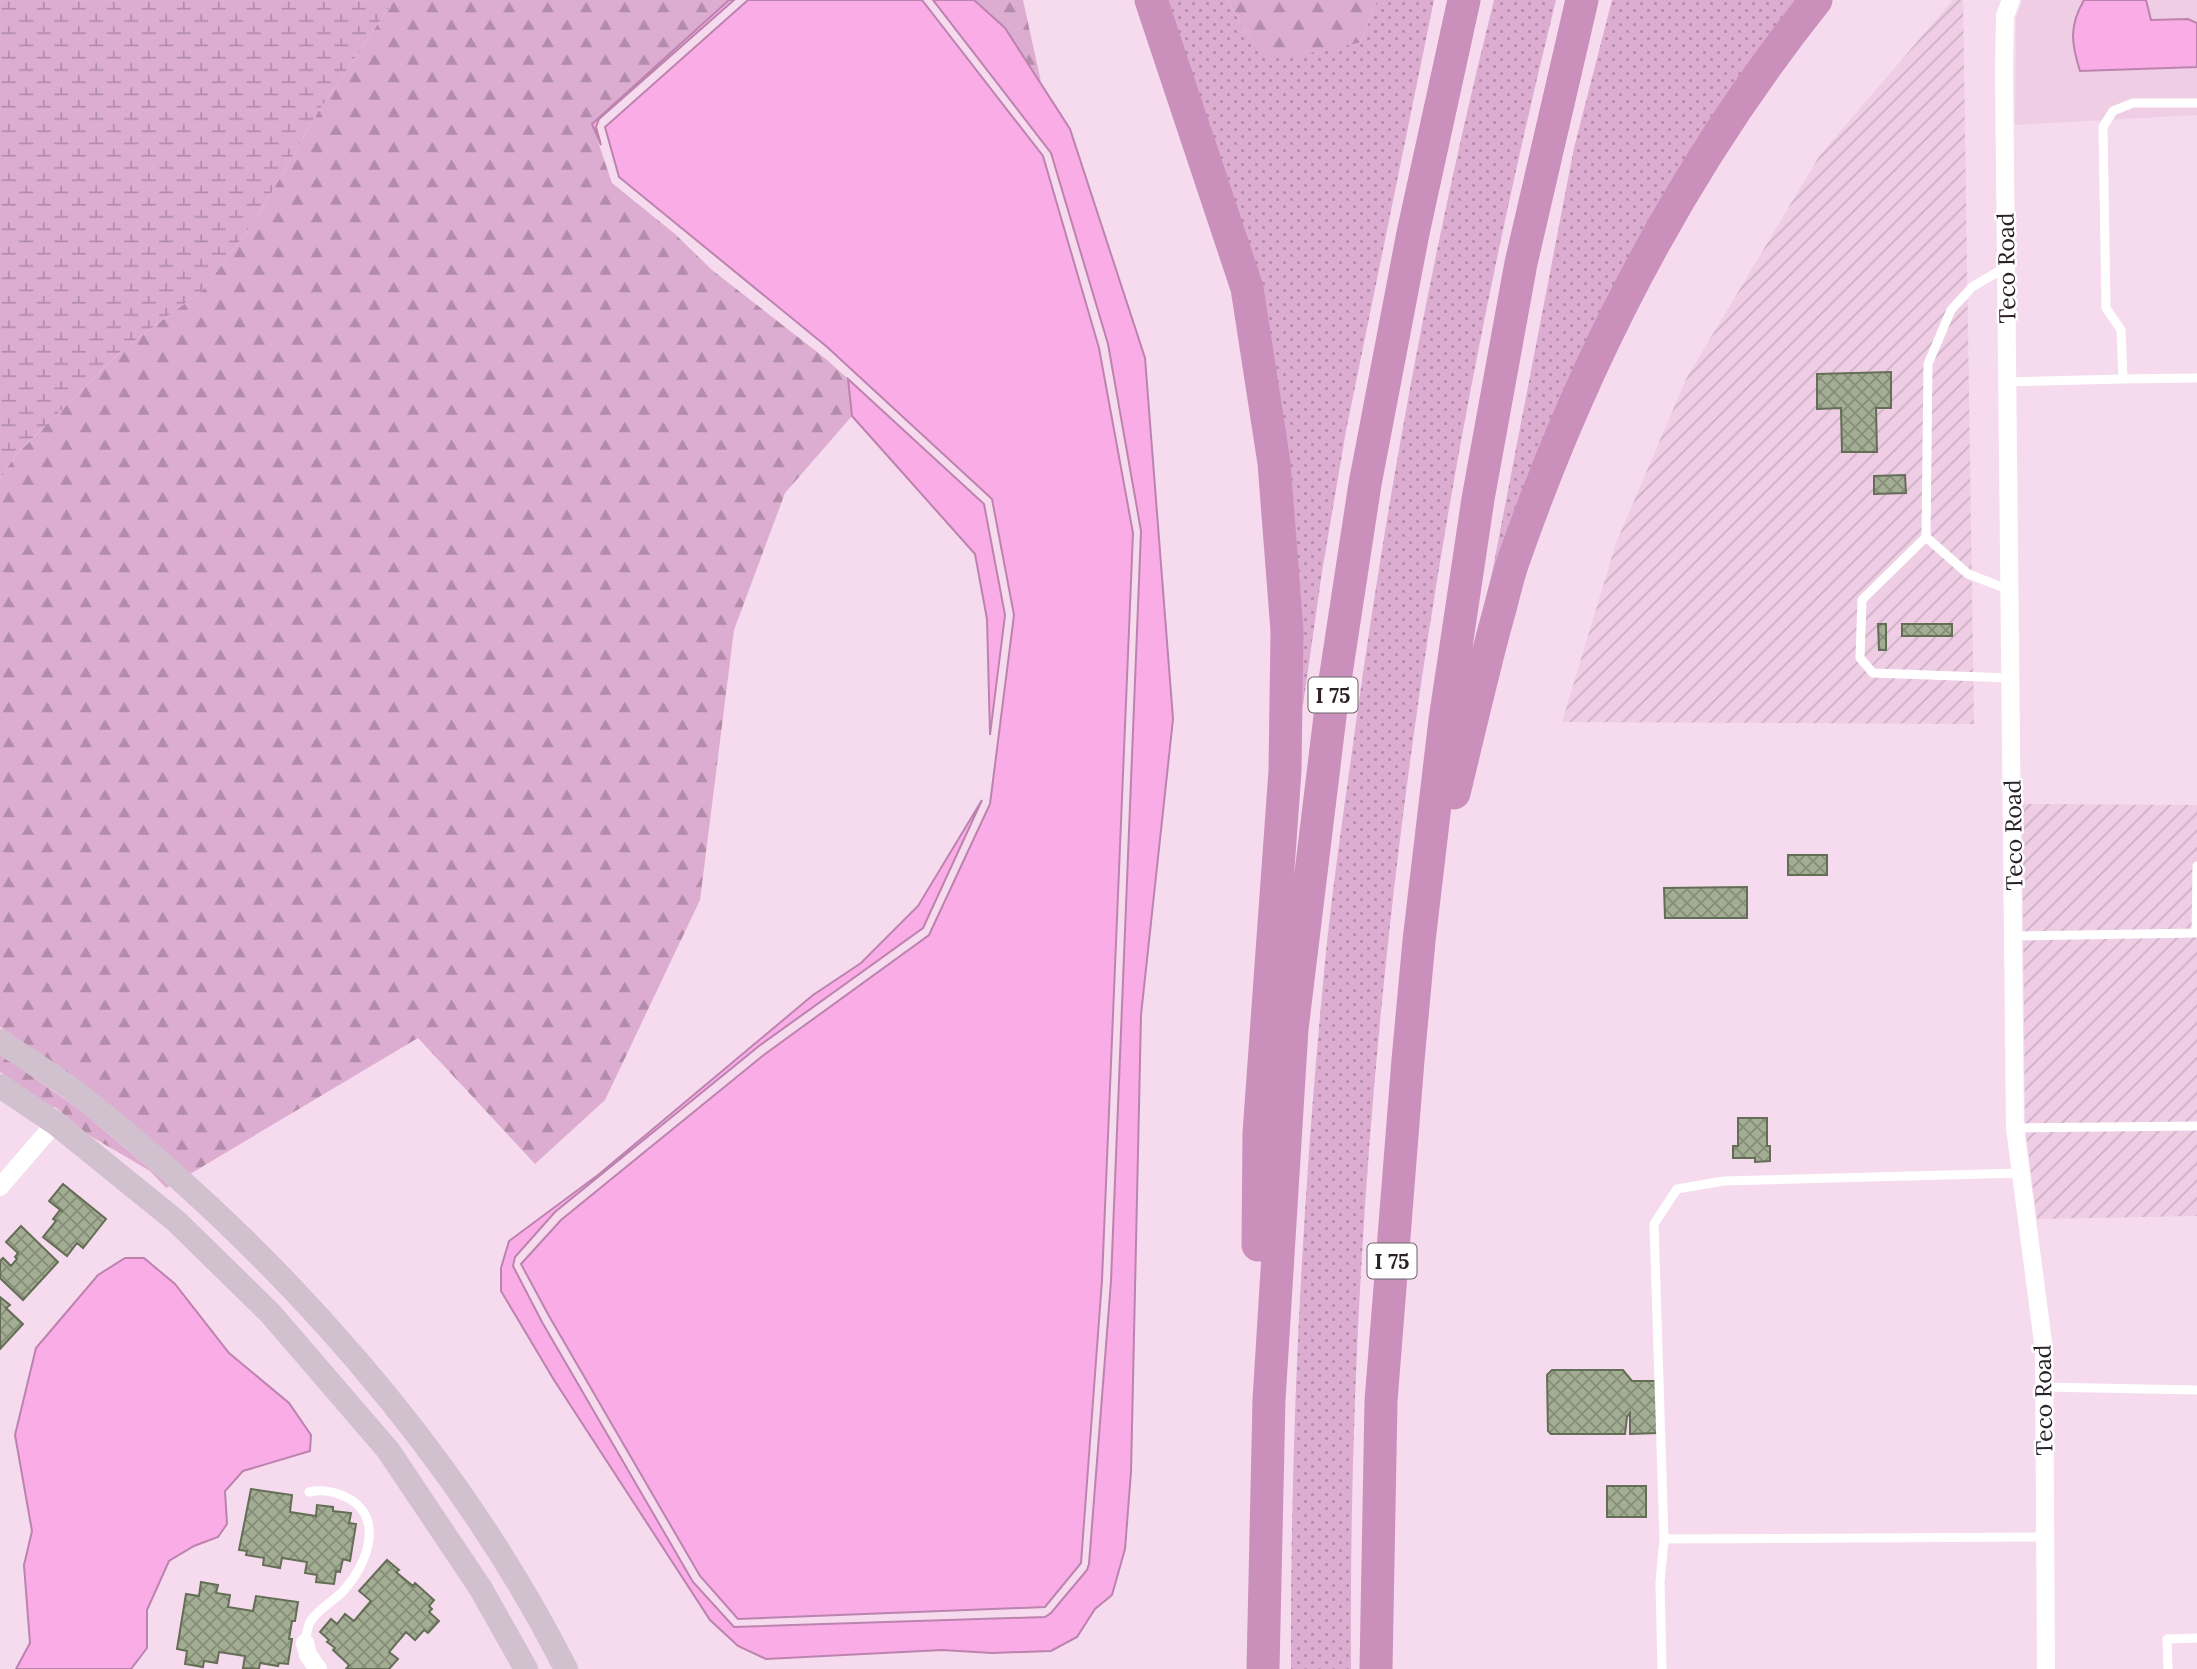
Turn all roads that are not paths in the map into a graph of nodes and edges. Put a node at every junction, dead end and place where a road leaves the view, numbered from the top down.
1 (1151, 0) edge
2 (1464, 0) edge
3 (1582, 0) edge
4 (1816, 0) edge
5 (2011, 0) edge
6 (2197, 103) edge
7 (2006, 267) junction
8 (2197, 378) edge
9 (2123, 379) junction
10 (2007, 382) junction
11 (1926, 537) junction
12 (2010, 590) junction
13 (2011, 678) junction
14 (2197, 866) edge
15 (2197, 933) edge
16 (2014, 936) junction
17 (1419, 942) junction
18 (0, 1041) edge
19 (0, 1086) edge
20 (55, 1123) junction
21 (2197, 1126) edge
22 (2015, 1128) junction
23 (2021, 1173) junction
24 (0, 1187) edge
25 (2044, 1387) junction
26 (2197, 1390) edge
27 (1269, 1400) junction
28 (309, 1492) dead end
29 (2045, 1537) junction
30 (1664, 1539) junction
31 (2197, 1638) edge
32 (305, 1643) joint
33 (314, 1667) edge
34 (526, 1669) edge
35 (566, 1669) edge
36 (1263, 1669) edge
37 (1376, 1669) edge
38 (1662, 1669) edge
39 (2046, 1669) edge
40 (2168, 1669) edge

1 - 27 highway
2 - 27 highway, I 75
3 - 17 highway, I 75
4 - 17 highway
5 - 7 street, Teco Road
6 - 9 lane
7 - 10 street, Teco Road
7 - 11 lane
8 - 9 lane
9 - 10 lane
10 - 12 street, Teco Road
11 - 12 lane
11 - 13 lane
12 - 13 street, Teco Road
13 - 16 street, Teco Road
14 - 15 lane
15 - 16 lane
16 - 22 street, Teco Road
17 - 37 highway, I 75
18 - 35 street
19 - 20 street
20 - 24 street
20 - 34 street
21 - 22 lane
22 - 23 street, Teco Road
23 - 25 street, Teco Road
23 - 30 lane
25 - 26 lane
25 - 29 street, Teco Road
27 - 36 highway, I 75
28 - 32 lane
29 - 30 lane
29 - 39 street, Teco Road
30 - 38 lane
31 - 40 lane
32 - 33 street

